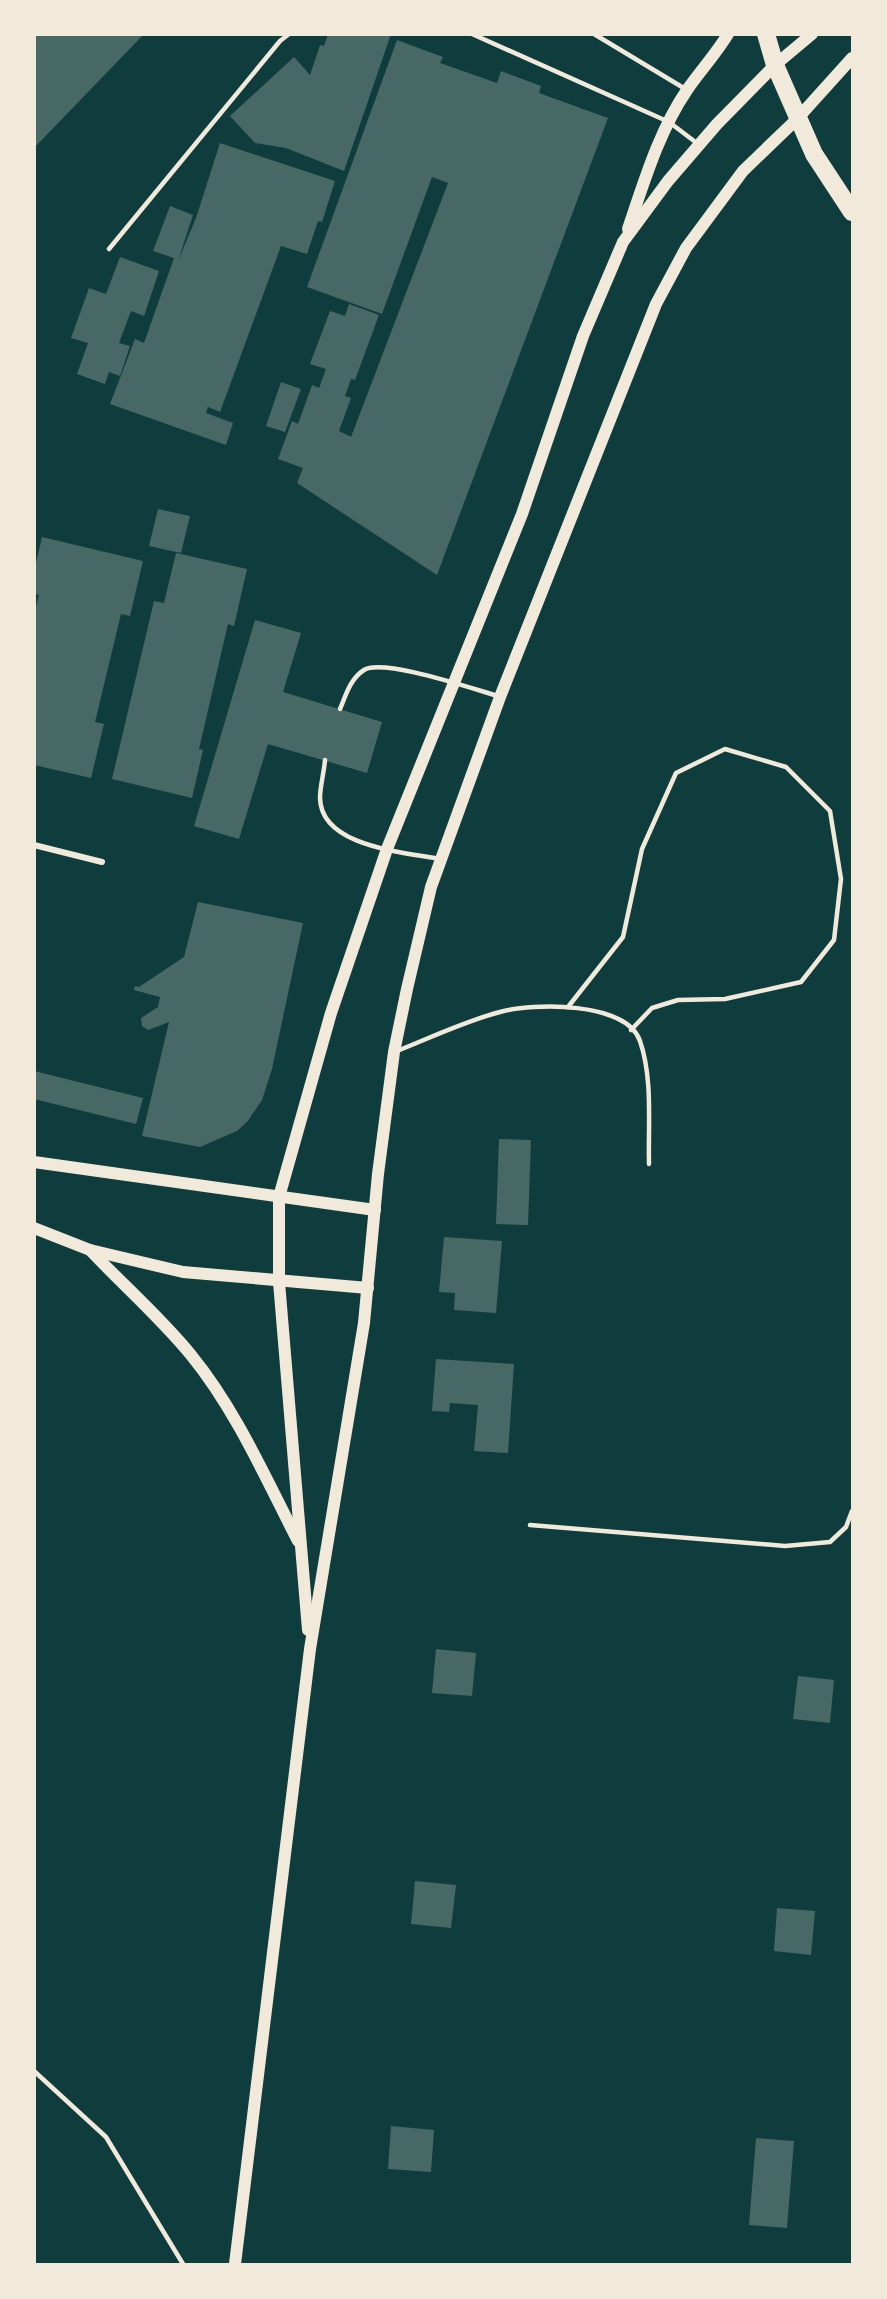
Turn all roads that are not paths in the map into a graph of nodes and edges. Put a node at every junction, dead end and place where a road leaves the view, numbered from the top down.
1 (289, 34) edge
2 (472, 34) edge
3 (594, 34) edge
4 (728, 34) edge
5 (766, 34) edge
6 (812, 34) edge
7 (852, 58) edge
8 (775, 65) junction
9 (687, 90) junction
10 (797, 119) junction
11 (669, 122) junction
12 (699, 144) junction
13 (852, 212) edge
14 (624, 242) junction
15 (109, 249) dead end
16 (453, 684) junction
17 (500, 697) junction
18 (340, 709) dead end
19 (325, 760) dead end
20 (34, 845) edge
21 (387, 849) junction
22 (442, 859) junction
23 (102, 862) dead end
24 (568, 1007) junction
25 (631, 1030) junction
26 (394, 1052) junction
27 (34, 1162) edge
28 (649, 1164) dead end
29 (279, 1197) junction
30 (375, 1210) junction
31 (34, 1228) edge
32 (90, 1250) junction
33 (279, 1281) junction
34 (368, 1288) junction
35 (852, 1511) edge
36 (530, 1525) dead end
37 (301, 1548) junction
38 (310, 1650) junction
39 (34, 2071) edge
40 (183, 2265) edge
41 (235, 2265) edge

1 - 15 lane
2 - 11 lane
3 - 9 lane
4 - 9 main road
5 - 8 highway
6 - 8 main road
7 - 10 main road
8 - 10 highway
8 - 12 main road
9 - 11 main road
10 - 13 highway
10 - 17 main road
11 - 12 lane
11 - 14 main road
12 - 14 main road
14 - 16 main road
16 - 17 lane
16 - 18 lane
16 - 21 main road
17 - 22 main road
19 - 21 lane
20 - 23 street
21 - 22 lane
21 - 29 main road
22 - 26 main road
24 - 25 lane
24 - 25 lane
24 - 26 lane
25 - 28 lane
26 - 30 main road
27 - 29 main road
29 - 30 main road
29 - 33 main road
30 - 34 main road
31 - 32 main road
32 - 33 main road
32 - 37 main road
33 - 34 main road
33 - 37 main road
34 - 38 main road
35 - 36 lane
37 - 38 main road
38 - 41 main road
39 - 40 lane

